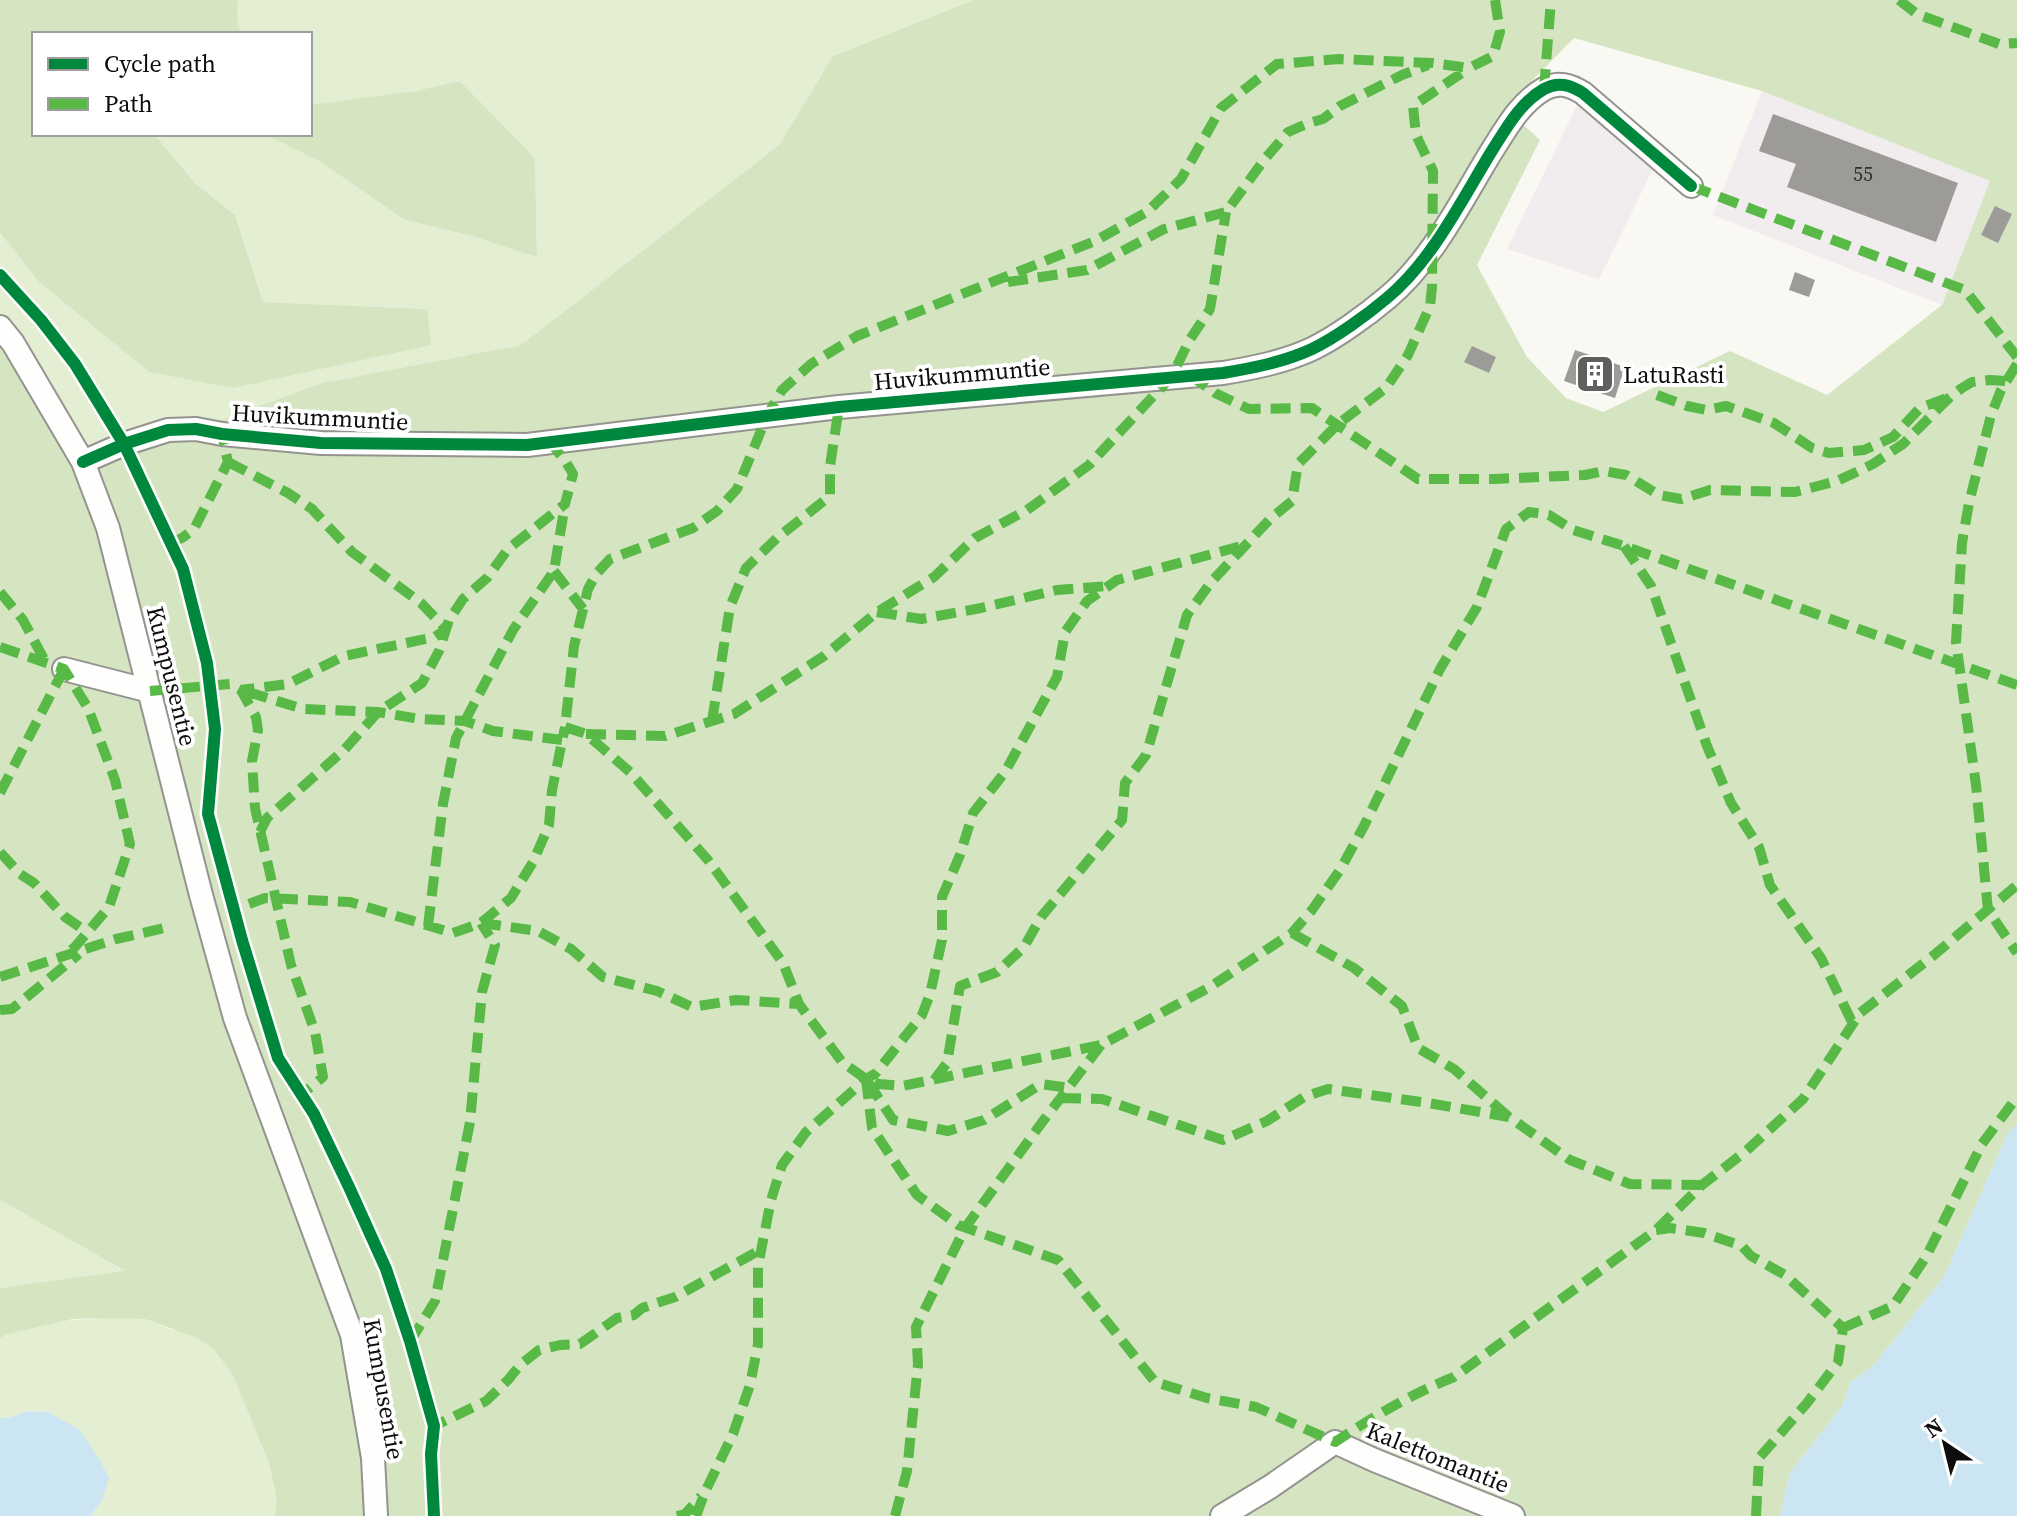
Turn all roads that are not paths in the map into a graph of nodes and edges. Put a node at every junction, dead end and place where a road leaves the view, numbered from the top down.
1 (1691, 186) dead end
2 (0, 327) edge
3 (83, 462) junction
4 (64, 669) dead end
5 (150, 691) junction
6 (376, 1516) edge
7 (1222, 1516) edge
8 (1513, 1516) edge

1 - 3 street, Huvikummuntie
2 - 3 street, Kumpusentie
3 - 5 street, Kumpusentie
4 - 5 street
5 - 6 street, Kumpusentie
7 - 8 street, Kalettomantie

